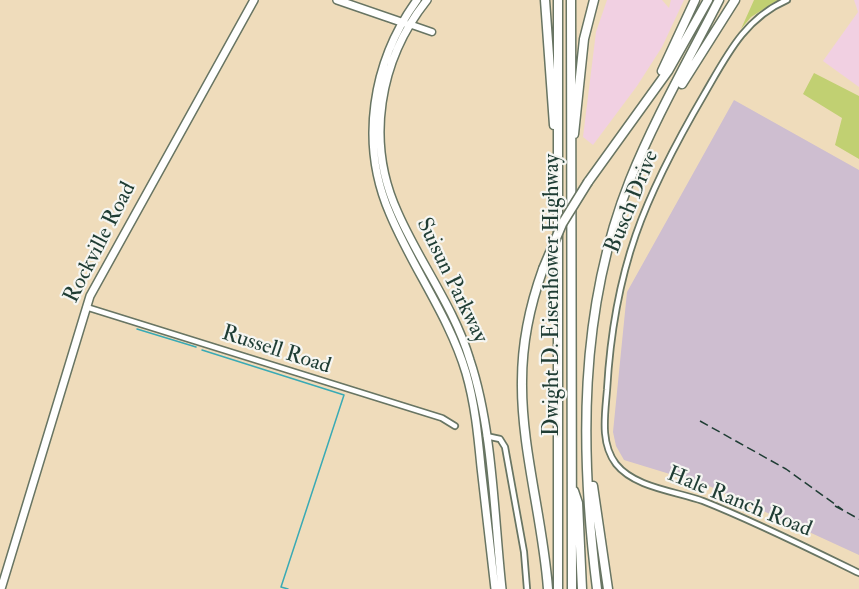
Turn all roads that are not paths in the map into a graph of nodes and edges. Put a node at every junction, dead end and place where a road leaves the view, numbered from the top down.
1 (254, 0) edge
2 (336, 0) edge
3 (417, 0) edge
4 (427, 0) edge
5 (545, 0) edge
6 (558, 0) edge
7 (571, 0) edge
8 (594, 0) edge
9 (695, 0) edge
10 (708, 0) edge
11 (719, 0) edge
12 (735, 0) edge
13 (787, 0) edge
14 (406, 23) junction
15 (432, 32) dead end
16 (619, 140) junction
17 (558, 142) junction
18 (570, 143) junction
19 (642, 152) junction
20 (86, 307) junction
21 (455, 426) dead end
22 (486, 436) junction
23 (588, 456) junction
24 (612, 457) joint
25 (572, 485) junction
26 (859, 573) edge
27 (1, 589) edge
28 (495, 589) edge
29 (502, 589) edge
30 (527, 589) edge
31 (548, 589) edge
32 (558, 589) edge
33 (572, 589) edge
34 (582, 589) edge
35 (597, 589) edge
36 (608, 589) edge

1 - 20 main road, Rockville Road
2 - 14 main road
3 - 14 main road, Suisun Parkway
4 - 14 main road, Suisun Parkway
5 - 17 highway
6 - 17 highway, Dwight D. Eisenhower Highway
7 - 18 highway, Dwight D. Eisenhower Highway
8 - 18 highway
9 - 16 highway
10 - 16 highway
11 - 19 highway
12 - 19 highway
13 - 24 street, Busch Drive
14 - 15 street
14 - 22 main road, Suisun Parkway
14 - 28 main road, Suisun Parkway
16 - 31 highway, bridge
17 - 32 highway, Dwight D. Eisenhower Highway
18 - 25 highway, Dwight D. Eisenhower Highway
19 - 23 highway
20 - 21 street, Russell Road
20 - 27 main road, Rockville Road
22 - 29 main road, Suisun Parkway
22 - 30 street
23 - 35 highway
23 - 36 highway
24 - 26 street, Hale Ranch Road
25 - 33 highway, Dwight D. Eisenhower Highway
25 - 34 highway

